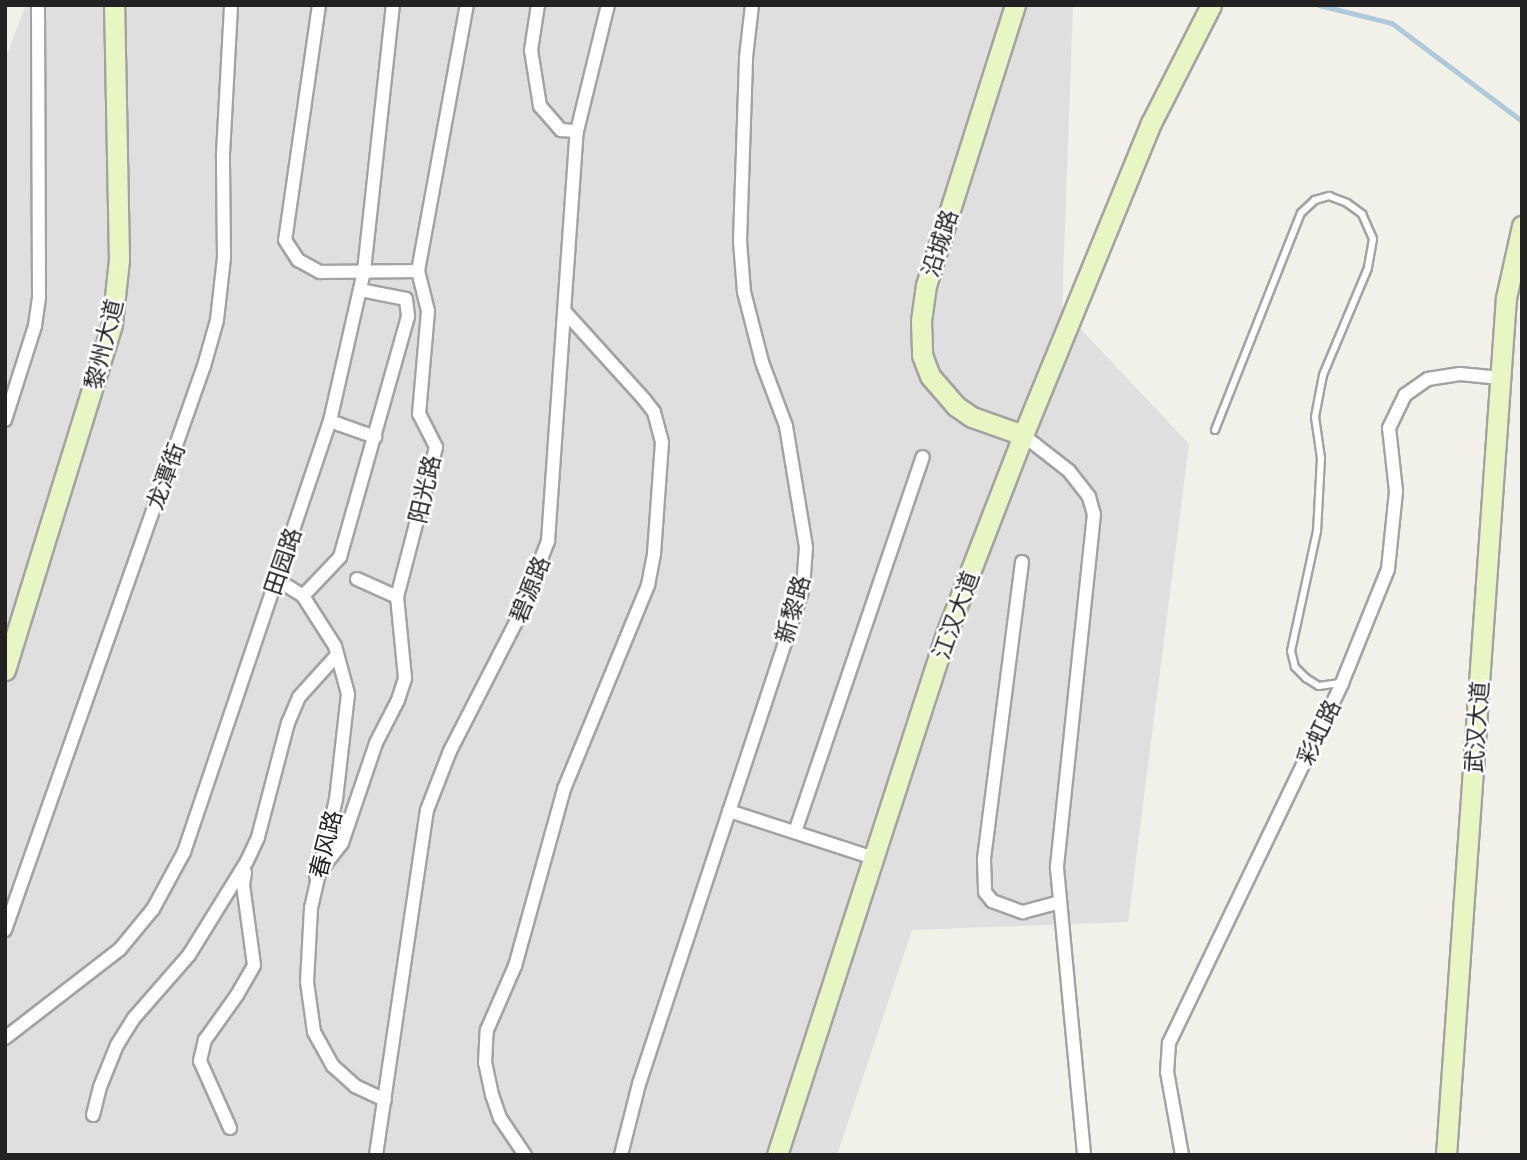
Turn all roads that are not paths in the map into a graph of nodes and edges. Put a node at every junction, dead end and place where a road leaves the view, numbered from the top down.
1 (38, 5) edge
2 (114, 5) edge
3 (231, 5) edge
4 (319, 5) edge
5 (393, 5) edge
6 (467, 5) edge
7 (538, 5) edge
8 (608, 5) edge
9 (752, 5) edge
10 (1016, 5) edge
11 (1211, 5) edge
12 (577, 131) junction
13 (1522, 226) edge
14 (364, 271) junction
15 (418, 271) junction
16 (360, 290) junction
17 (566, 313) junction
18 (1500, 378) junction
19 (5, 420) edge
20 (330, 421) junction
21 (1215, 430) dead end
22 (1023, 435) junction
23 (375, 437) junction
24 (923, 457) dead end
25 (1022, 562) dead end
26 (276, 579) junction
27 (357, 579) dead end
28 (303, 596) junction
29 (397, 597) junction
30 (337, 655) junction
31 (5, 670) edge
32 (1342, 683) junction
33 (729, 811) junction
34 (795, 832) junction
35 (874, 858) junction
36 (247, 861) junction
37 (316, 876) junction
38 (1060, 902) junction
39 (5, 930) edge
40 (5, 1038) edge
41 (385, 1100) junction
42 (93, 1115) dead end
43 (230, 1128) dead end
44 (376, 1155) edge
45 (526, 1155) edge
46 (621, 1155) edge
47 (776, 1155) edge
48 (1084, 1155) edge
49 (1182, 1155) edge
50 (1446, 1155) edge

1 - 19 street
2 - 31 main road, 黎州大道
3 - 39 street, 龙潭街
4 - 14 street
5 - 14 street, 田园路
6 - 15 street, 阳光路
7 - 12 street
8 - 12 street, 碧源路
9 - 33 street, 新黎路
10 - 22 main road, 沿城路
11 - 22 main road, 江汉大道
12 - 17 street, 碧源路
13 - 18 main road, 武汉大道
14 - 15 street
14 - 16 street, 田园路
15 - 29 street, 阳光路
16 - 20 street, 田园路
16 - 23 street
17 - 41 street, 碧源路
17 - 45 street
18 - 32 street, 彩虹路
18 - 50 main road, 武汉大道
20 - 23 street
20 - 26 street, 田园路
21 - 32 lane
22 - 35 main road, 江汉大道
22 - 38 street
23 - 28 street
24 - 34 street
25 - 38 street
26 - 28 street, 春风路
26 - 40 street, 田园路
27 - 29 street
28 - 30 street, 春风路
29 - 37 street, 阳光路
30 - 36 street
30 - 37 street, 春风路
32 - 49 street, 彩虹路
33 - 34 street
33 - 46 street, 新黎路
34 - 35 street
35 - 47 main road, 江汉大道
36 - 42 street
36 - 43 street
37 - 41 street, 春风路
38 - 48 street
41 - 44 street, 碧源路

